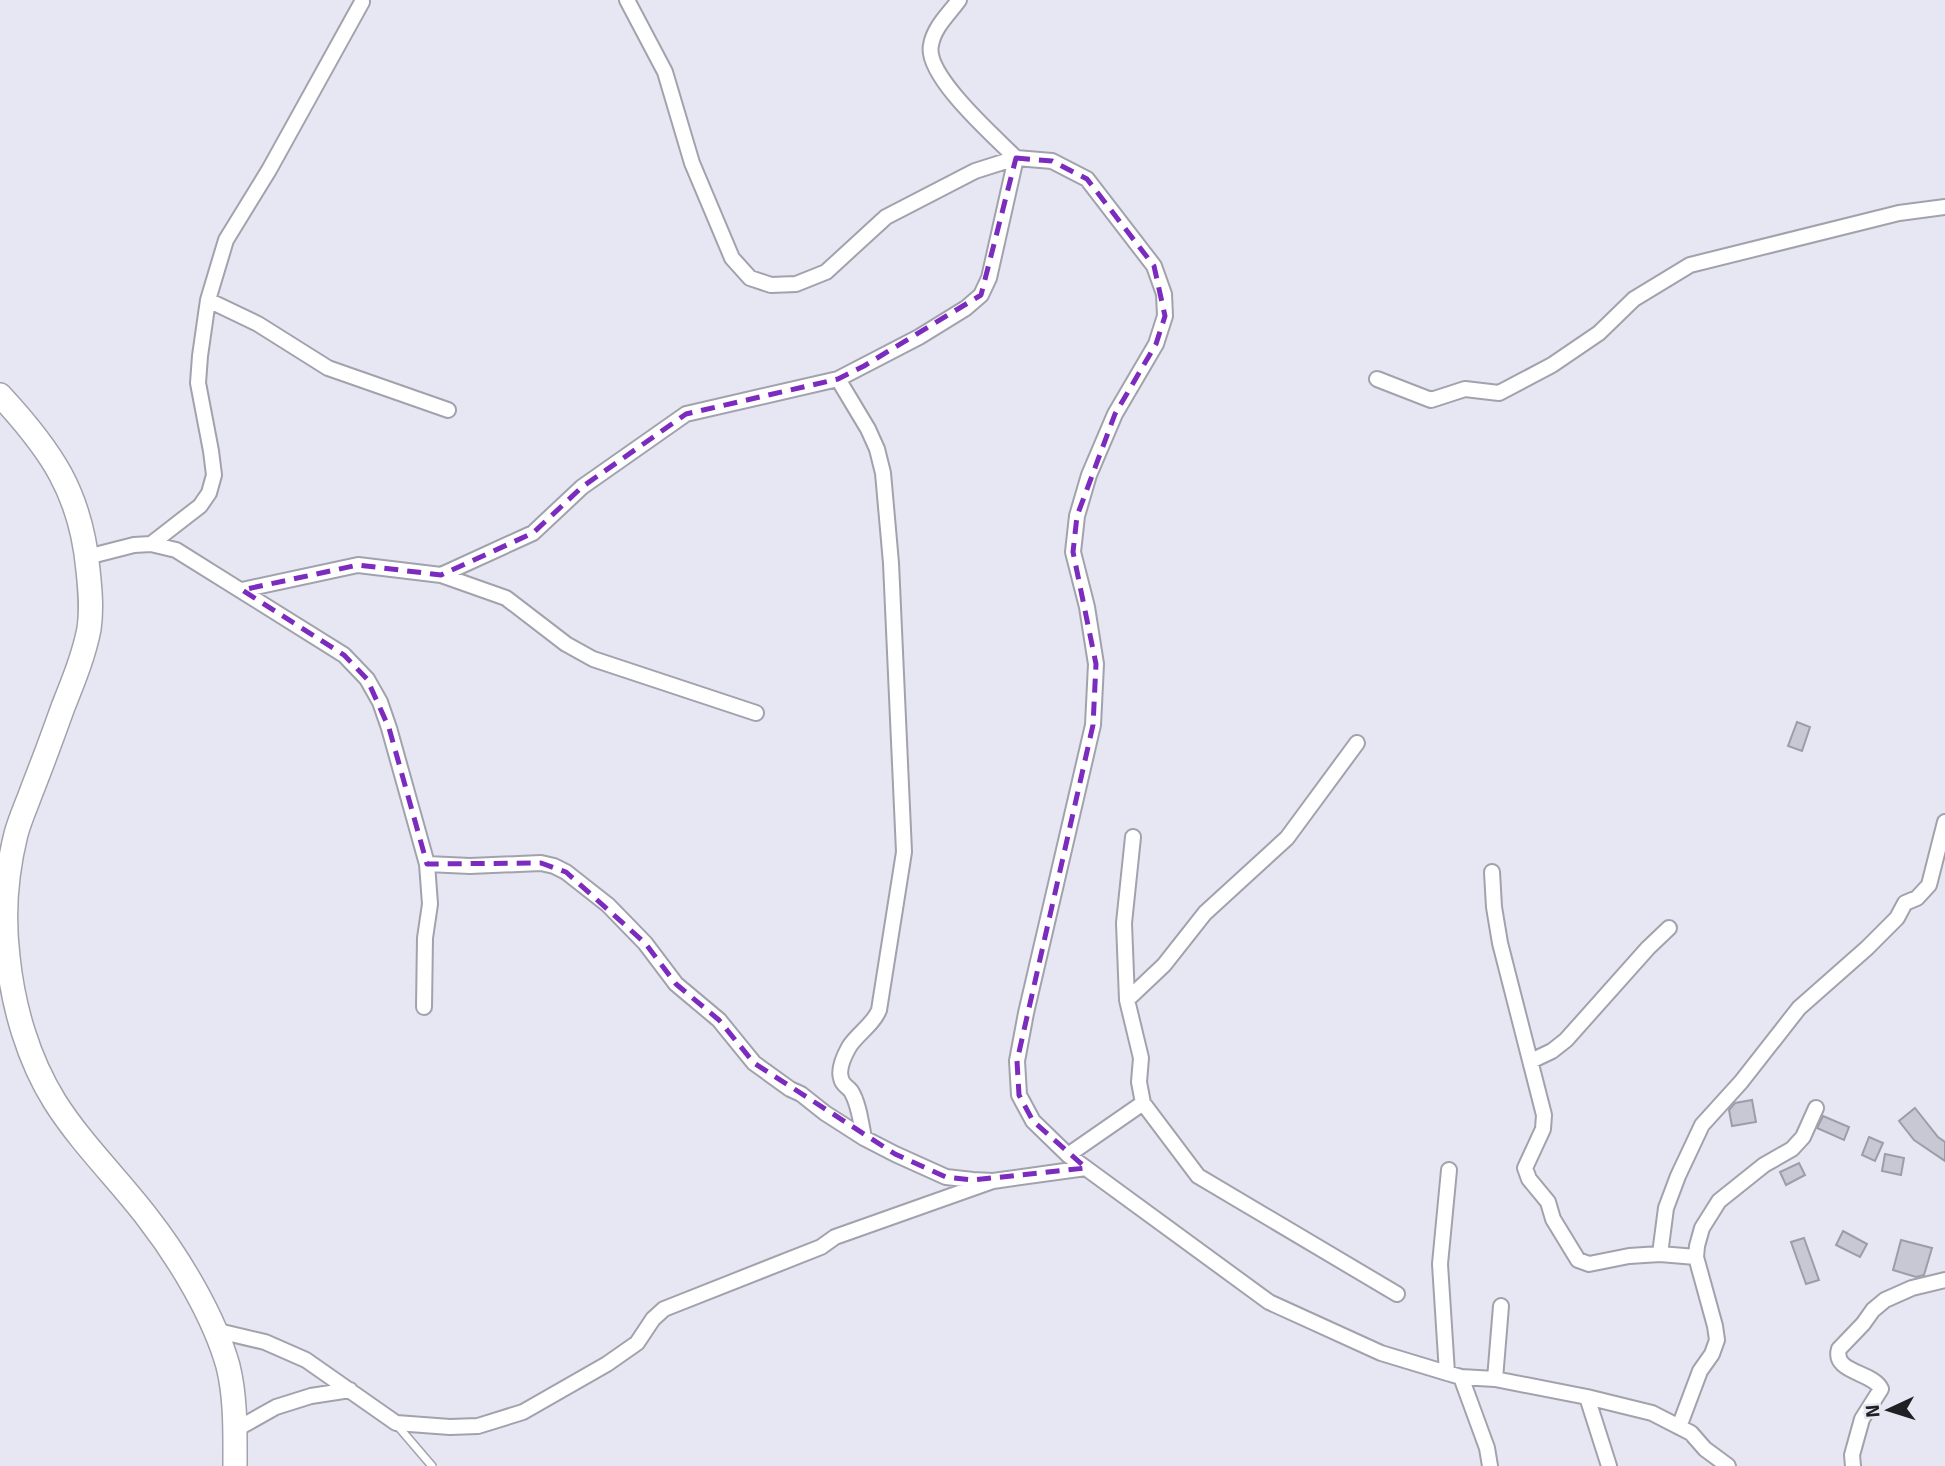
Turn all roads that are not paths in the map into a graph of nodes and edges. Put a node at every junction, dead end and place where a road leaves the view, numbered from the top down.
1 (627, 0) edge
2 (960, 0) edge
3 (362, 2) dead end
4 (1016, 158) junction
5 (1945, 207) edge
6 (208, 300) junction
7 (838, 379) junction
8 (1377, 379) dead end
9 (0, 395) edge
10 (449, 410) dead end
11 (151, 544) junction
12 (87, 557) junction
13 (441, 575) junction
14 (242, 590) junction
15 (756, 713) dead end
16 (1357, 743) dead end
17 (1945, 822) edge
18 (1133, 837) dead end
19 (426, 864) junction
20 (5, 871) edge
21 (1492, 872) dead end
22 (1670, 928) dead end
23 (1127, 1000) junction
24 (424, 1007) dead end
25 (1531, 1061) junction
26 (1143, 1103) junction
27 (1816, 1108) dead end
28 (864, 1138) junction
29 (1068, 1155) junction
30 (1086, 1168) junction
31 (1449, 1170) dead end
32 (993, 1181) junction
33 (1661, 1254) junction
34 (1696, 1257) junction
35 (1945, 1280) edge
36 (1397, 1294) dead end
37 (1501, 1306) dead end
38 (214, 1330) junction
39 (1454, 1375) junction
40 (1495, 1379) junction
41 (349, 1390) junction
42 (1587, 1398) junction
43 (396, 1423) junction
44 (1679, 1427) junction
45 (235, 1430) junction
46 (235, 1466) edge
47 (432, 1466) edge
48 (1490, 1466) edge
49 (1609, 1466) edge
50 (1728, 1466) edge
51 (1853, 1466) edge

1 - 4 street
2 - 4 street
3 - 6 street
4 - 7 street
4 - 29 street
5 - 8 street
6 - 10 street
6 - 11 street
7 - 13 street
7 - 28 street
9 - 12 main road
11 - 12 street
11 - 14 street
12 - 20 main road
13 - 14 street
13 - 15 street
14 - 19 street
16 - 23 street
17 - 33 street
18 - 23 street
19 - 24 street
19 - 28 street
20 - 38 main road
21 - 25 street
22 - 25 street
23 - 26 street
25 - 33 street
26 - 29 street
26 - 36 street
27 - 34 street
28 - 32 street
29 - 30 street
30 - 32 street
30 - 39 street
31 - 39 street
32 - 43 street
33 - 34 street
34 - 44 street
35 - 51 street
37 - 40 street
38 - 41 street
38 - 45 main road
39 - 40 street
39 - 48 street
40 - 42 street
41 - 43 street
41 - 45 street
42 - 44 street
42 - 49 street
43 - 47 lane
44 - 50 street
45 - 46 main road

